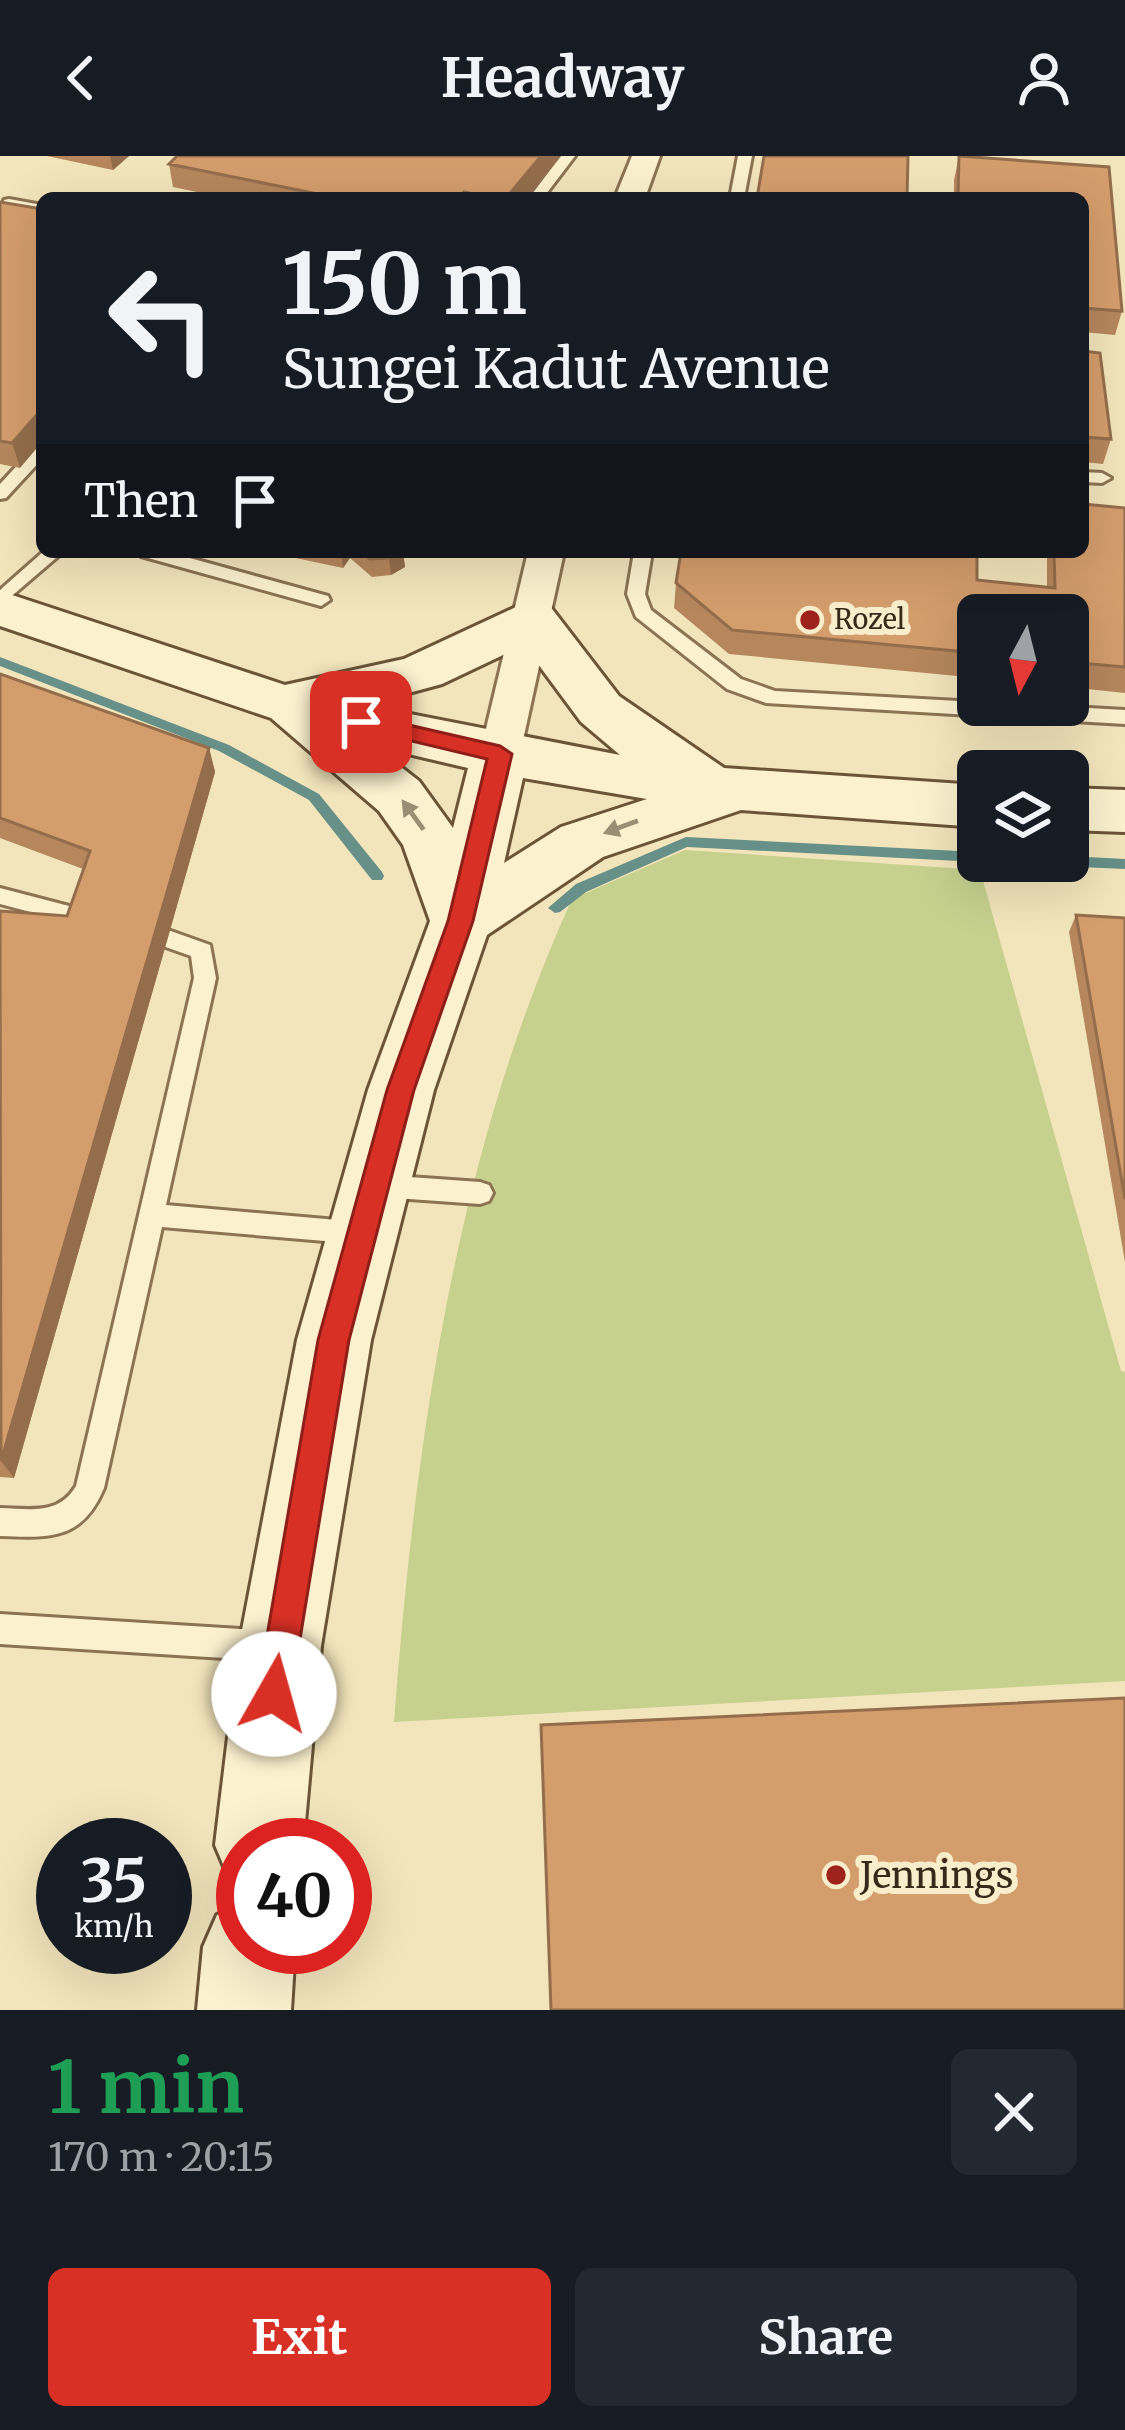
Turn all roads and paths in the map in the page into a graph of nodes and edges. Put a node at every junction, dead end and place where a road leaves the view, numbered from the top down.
1 (568, 156) edge
2 (646, 156) edge
3 (745, 156) edge
4 (541, 192) edge
5 (632, 192) edge
6 (738, 192) edge
7 (8, 203) edge
8 (36, 207) edge
9 (36, 455) edge
10 (0, 494) edge
11 (48, 558) edge
12 (169, 558) edge
13 (545, 558) edge
14 (642, 558) edge
15 (320, 600) dead end
16 (0, 604) edge
17 (531, 617) junction
18 (278, 700) junction
19 (1125, 717) edge
20 (500, 754) junction
21 (733, 793) junction
22 (957, 805) edge
23 (1089, 810) edge
24 (1125, 811) edge
25 (0, 896) edge
26 (84, 918) edge
27 (461, 921) junction
28 (168, 939) edge
29 (481, 1193) dead end
30 (369, 1209) junction
31 (152, 1215) junction
32 (0, 1522) edge
33 (0, 1629) edge
34 (280, 1646) junction
35 (262, 1818) edge
36 (247, 1974) edge
37 (244, 2010) edge

1 - 4 lane
2 - 5 street
3 - 6 lane
7 - 8 lane
9 - 10 lane
11 - 16 lane
12 - 15 lane
13 - 17 street
14 - 19 lane
16 - 18 street
17 - 18 street
17 - 20 street
17 - 21 street
18 - 20 street
27 -> 18 street
20 - 21 street
20 - 27 street
21 - 22 street
21 -> 27 street
23 - 24 street
25 - 26 lane
27 - 30 street
28 - 31 lane
29 - 30 lane
30 - 31 lane
30 - 34 street
31 - 32 lane
33 - 34 lane
34 - 35 street
36 - 37 street

